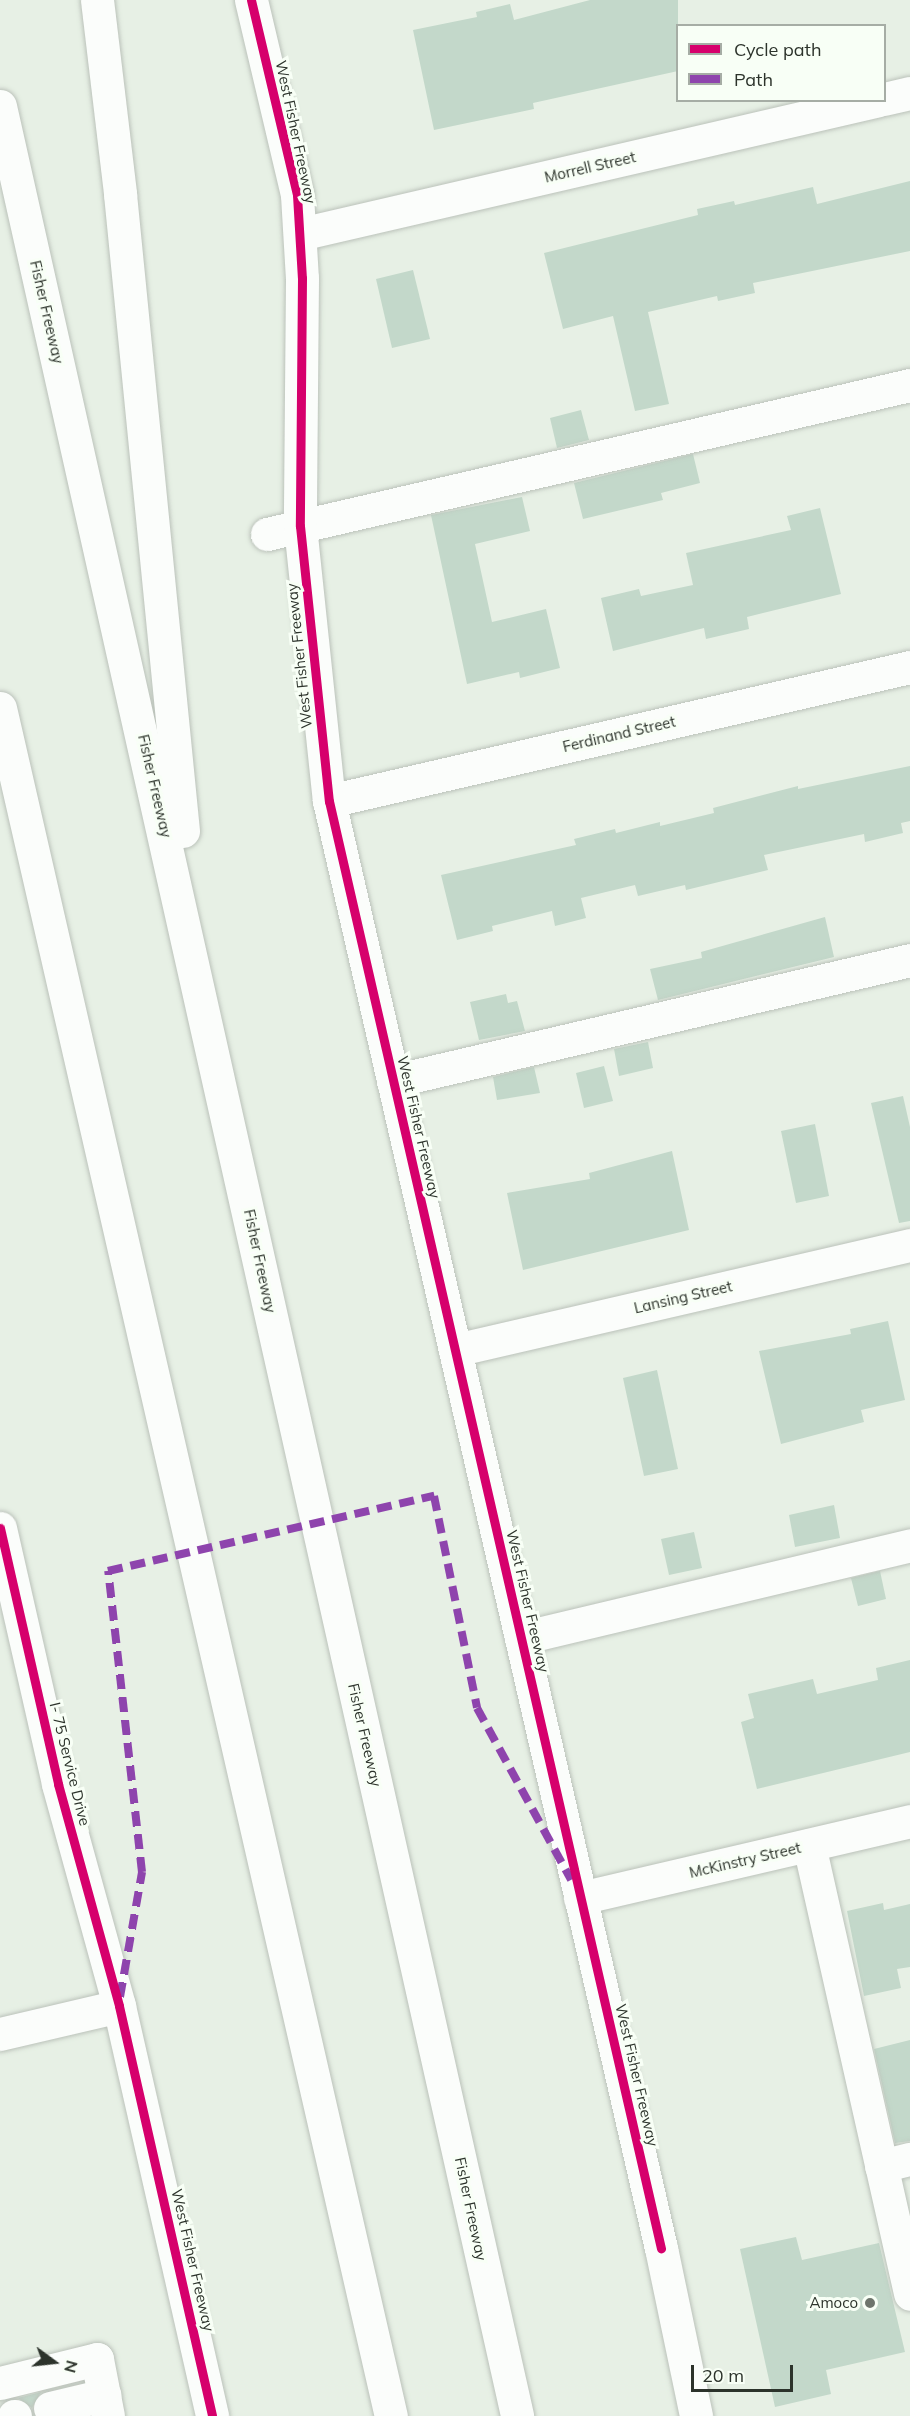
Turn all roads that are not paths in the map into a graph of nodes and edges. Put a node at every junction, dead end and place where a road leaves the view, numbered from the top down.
1 (97, 0) edge
2 (252, 0) edge
3 (910, 93) edge
4 (886, 99) edge
5 (870, 102) edge
6 (0, 106) edge
7 (300, 234) junction
8 (910, 385) edge
9 (300, 526) junction
10 (267, 534) dead end
11 (910, 667) edge
12 (0, 708) edge
13 (329, 801) junction
14 (910, 960) edge
15 (196, 970) junction
16 (393, 1081) junction
17 (910, 1245) edge
18 (455, 1350) junction
19 (0, 1528) edge
20 (910, 1545) edge
21 (521, 1638) junction
22 (910, 1821) edge
23 (809, 1845) junction
24 (580, 1898) junction
25 (119, 2006) junction
26 (0, 2034) edge
27 (896, 2162) edge
28 (910, 2294) edge
29 (0, 2383) edge
30 (106, 2405) edge
31 (50, 2408) dead end
32 (212, 2416) edge
33 (391, 2416) edge
34 (517, 2416) edge
35 (696, 2416) edge

1 - 15 main road
2 - 7 main road, West Fisher Freeway
3 - 4 main road
5 - 7 main road, Morrell Street
6 - 15 main road, Fisher Freeway
7 - 9 main road, West Fisher Freeway
8 - 9 main road
9 - 10 main road
9 - 13 main road, West Fisher Freeway
11 - 13 main road, Ferdinand Street
12 - 33 main road
13 - 16 main road, West Fisher Freeway
14 - 16 main road
15 - 34 main road, Fisher Freeway
16 - 18 main road, West Fisher Freeway
17 - 18 main road, Lansing Street
18 - 21 main road, West Fisher Freeway
19 - 25 main road, I- 75 Service Drive
20 - 21 main road
21 - 24 main road, West Fisher Freeway
22 - 23 main road, McKinstry Street
23 - 24 main road, McKinstry Street
23 - 27 main road
24 - 35 main road, West Fisher Freeway
25 - 26 main road
25 - 32 main road, West Fisher Freeway
27 - 28 main road
29 - 30 main road
30 - 31 main road

